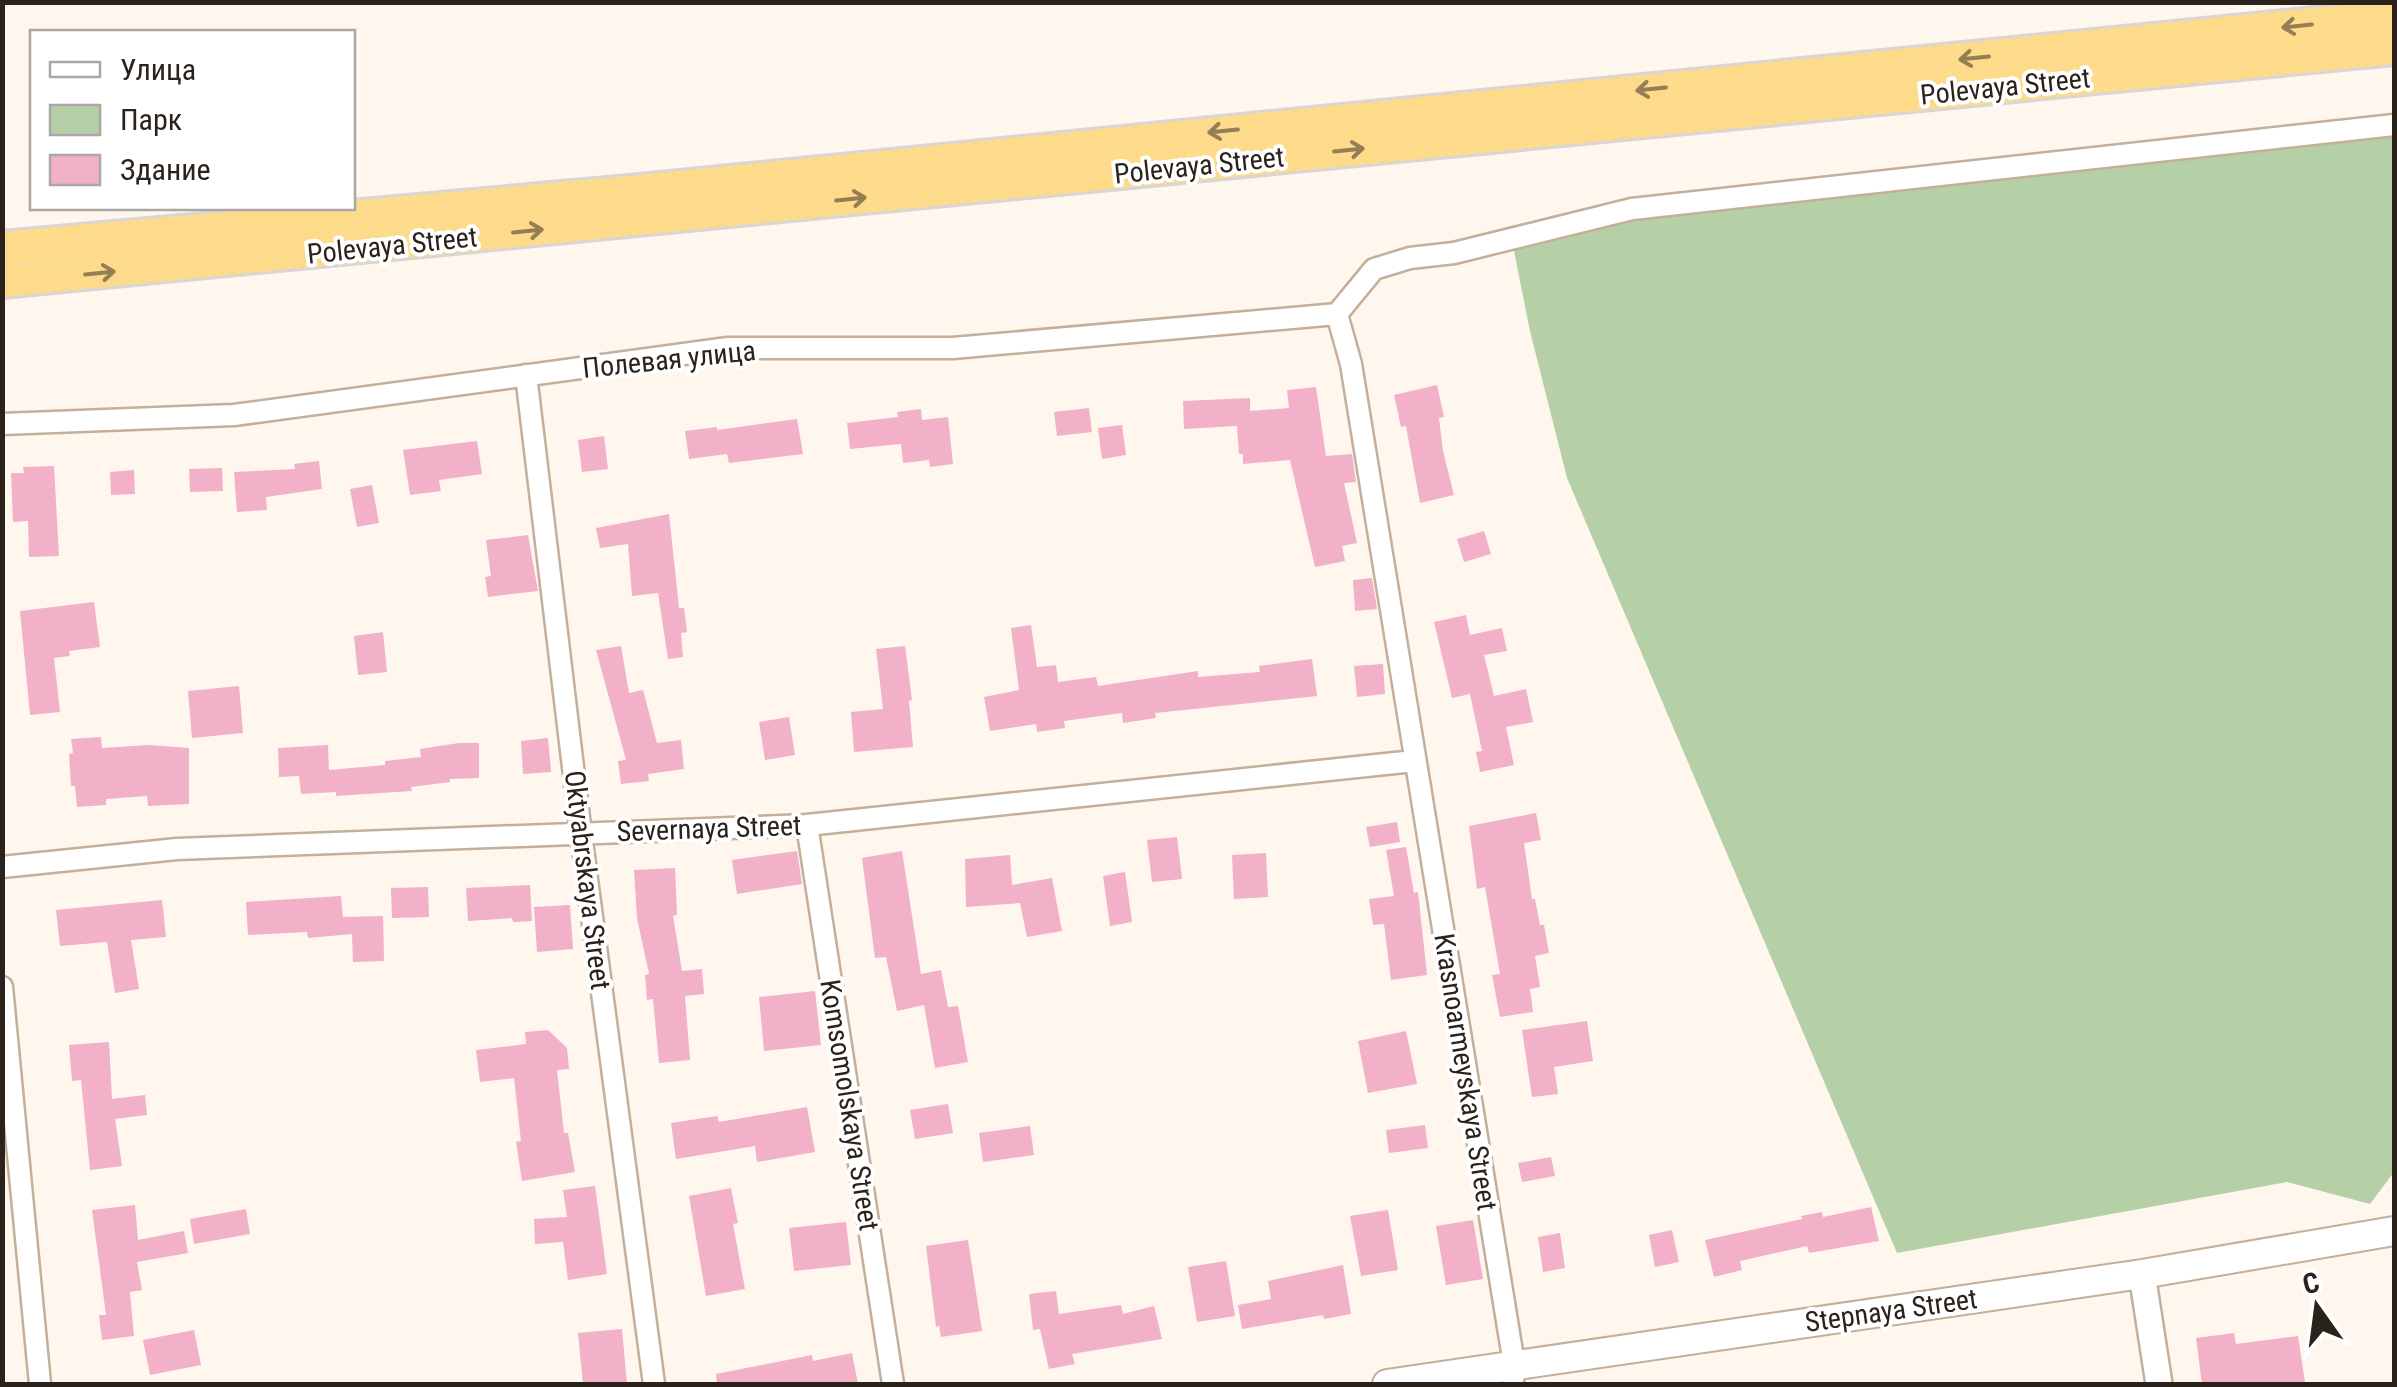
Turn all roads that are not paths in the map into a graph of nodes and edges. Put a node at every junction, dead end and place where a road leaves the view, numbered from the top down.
1 (2394, 16) edge
2 (2394, 48) edge
3 (2394, 125) edge
4 (2, 248) edge
5 (2, 280) edge
6 (1337, 314) junction
7 (526, 375) junction
8 (2, 424) edge
9 (1414, 761) junction
10 (807, 824) junction
11 (582, 834) junction
12 (2, 867) edge
13 (2, 987) edge
14 (2394, 1231) edge
15 (2142, 1274) junction
16 (1514, 1374) edge
17 (40, 1384) edge
18 (654, 1384) edge
19 (894, 1384) edge
20 (1387, 1384) edge
21 (2159, 1384) edge

1 -> 4 highway, Polevaya Street
5 -> 2 highway, Polevaya Street
3 - 6 street
6 - 7 street, Полевая улица
6 - 9 street, Krasnoarmeyskaya Street
7 - 8 street, Полевая улица
7 - 11 street, Oktyabrskaya Street
9 - 10 street, Severnaya Street
9 - 16 street, Krasnoarmeyskaya Street
10 - 11 street, Severnaya Street
10 - 19 street, Komsomolskaya Street
11 - 12 street, Severnaya Street
11 - 18 street, Oktyabrskaya Street
13 - 17 street
14 - 15 main road, Stepnaya Street
15 - 16 main road, Stepnaya Street
15 - 21 street
16 - 20 main road, Stepnaya Street

